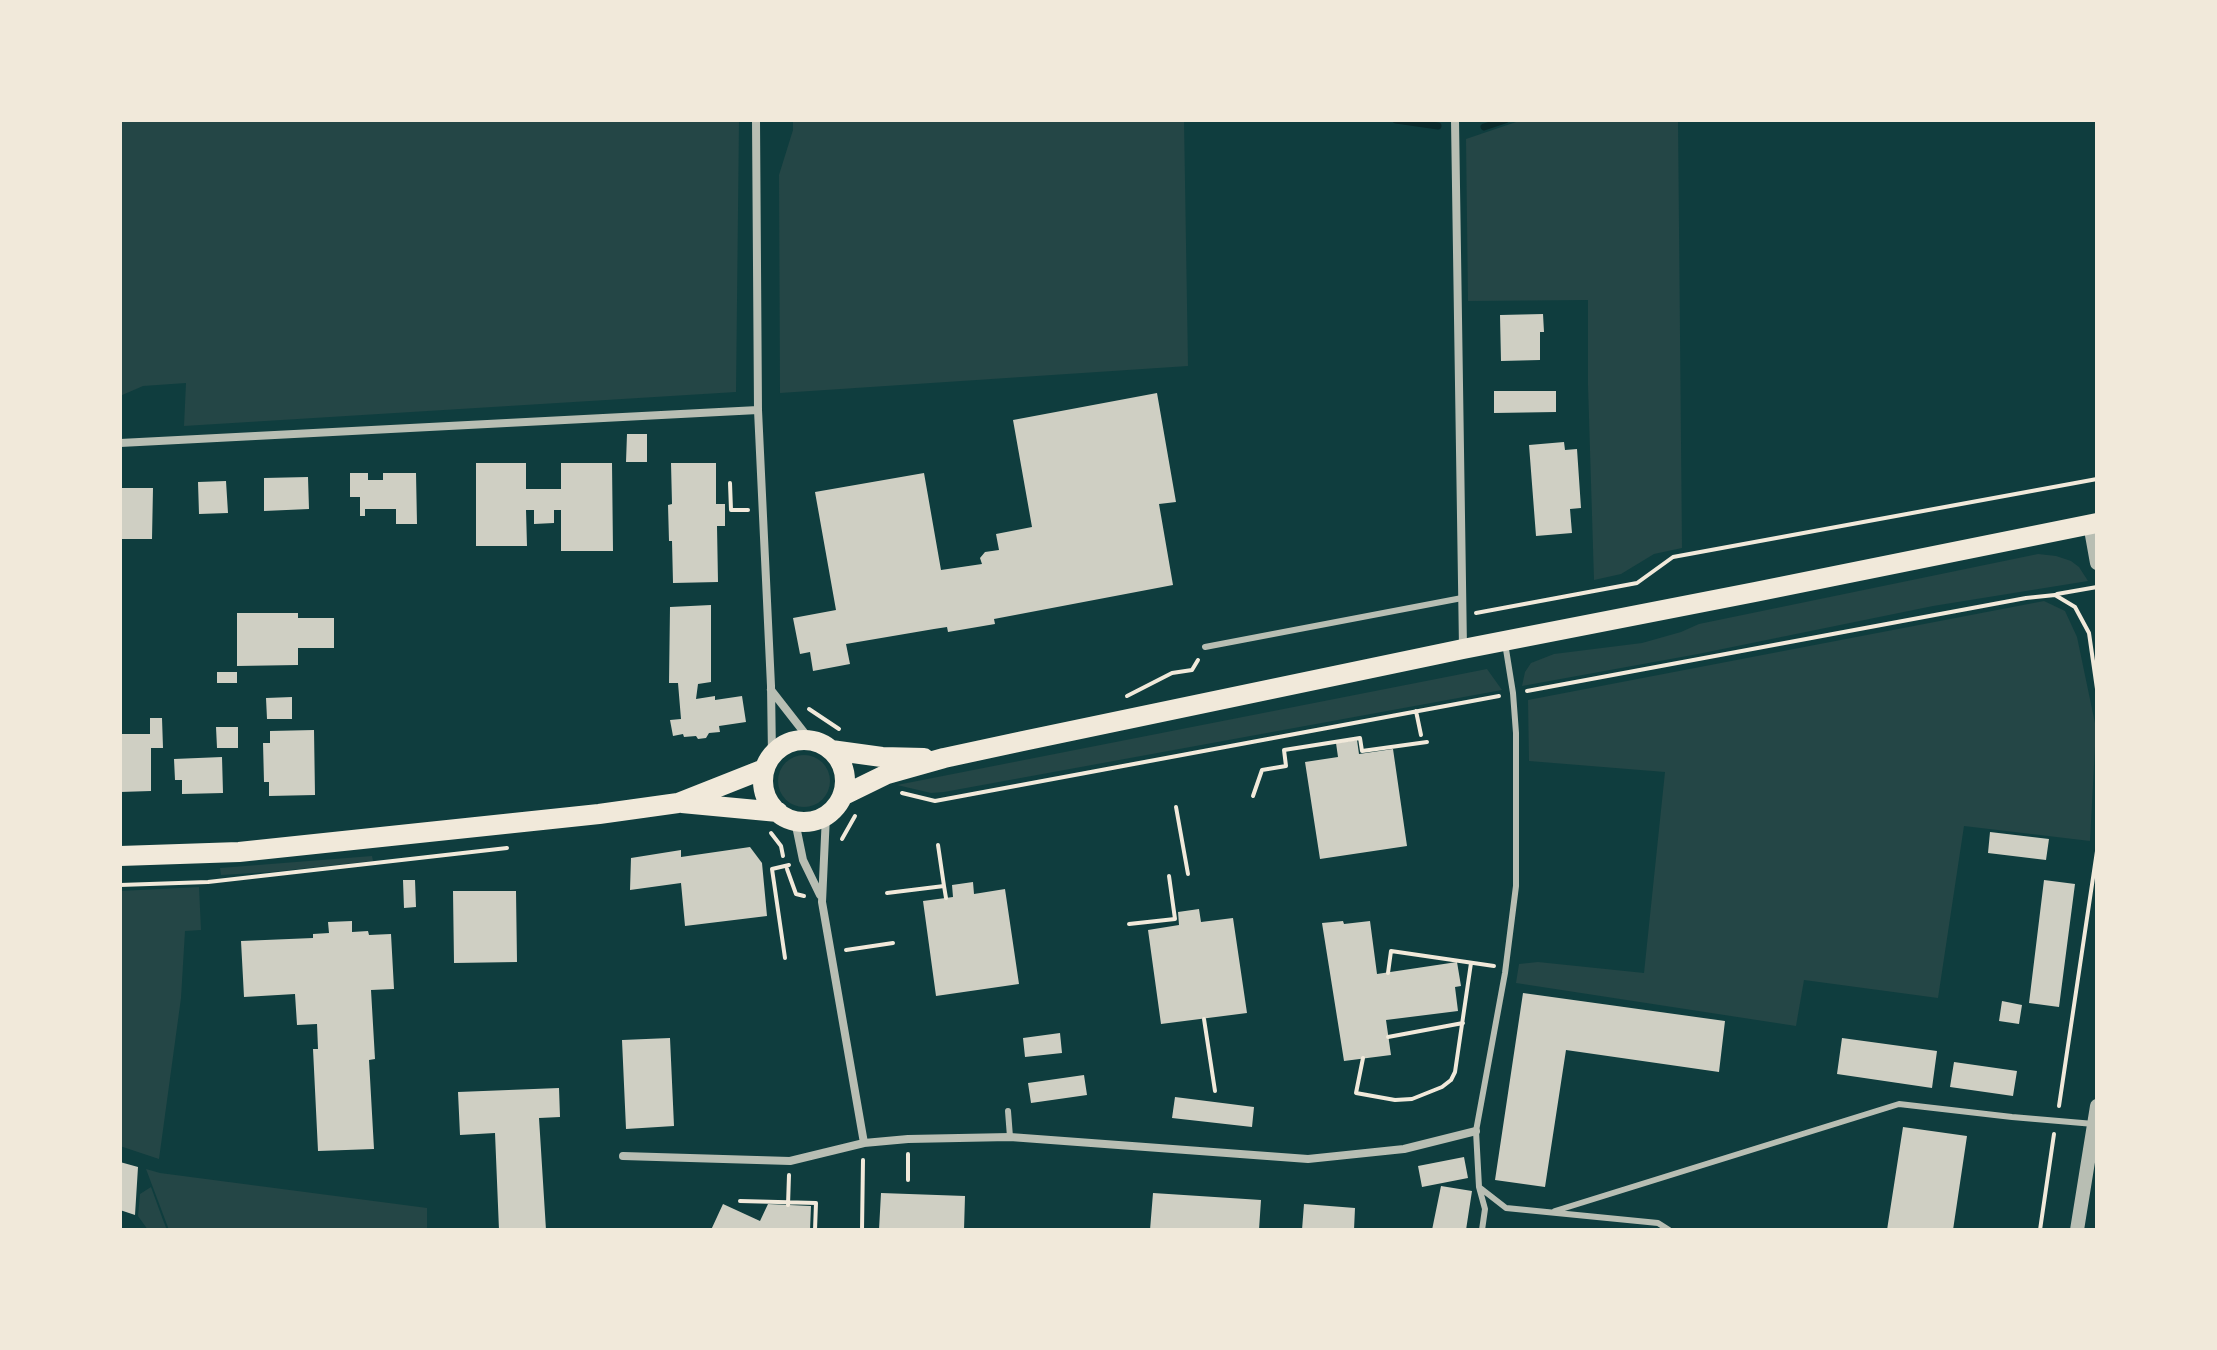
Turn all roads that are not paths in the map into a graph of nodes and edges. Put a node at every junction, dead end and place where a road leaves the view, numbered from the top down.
1 (756, 120) edge
2 (1455, 120) edge
3 (758, 410) junction
4 (120, 443) edge
5 (2095, 525) edge
6 (2097, 563) edge
7 (1462, 598) junction
8 (1504, 641) junction
9 (1205, 647) road end
10 (1463, 649) junction
11 (771, 690) junction
12 (810, 740) junction
13 (831, 750) junction
14 (944, 758) junction
15 (768, 762) junction
16 (842, 796) junction
17 (678, 803) junction
18 (826, 815) junction
19 (781, 821) junction
20 (120, 856) edge
21 (822, 900) junction
22 (2097, 1106) edge
23 (1008, 1111) dead end
24 (2094, 1124) junction
25 (1476, 1131) junction
26 (1010, 1137) junction
27 (864, 1143) junction
28 (623, 1156) dead end
29 (1479, 1187) junction
30 (1551, 1213) junction
31 (1482, 1230) edge
32 (1669, 1230) edge
33 (2077, 1230) edge

1 - 3 street
2 - 7 street
3 - 4 street
3 - 11 street
5 - 6 street
5 - 8 main road
7 - 9 lane
7 - 10 street
8 - 10 main road
8 - 25 lane
10 - 14 main road
11 - 12 street
11 - 15 street
12 - 13 main road
12 - 15 main road
13 - 14 main road
13 - 16 main road
14 - 16 main road
15 - 17 main road
15 - 19 main road
16 - 18 main road
17 - 19 main road
17 - 20 main road
18 - 19 main road
18 - 21 street
19 - 21 street
21 - 27 street
22 - 24 street
23 - 26 lane
24 - 30 lane
24 - 33 street
25 - 26 street
25 - 29 lane
26 - 27 street
27 - 28 street
29 - 30 lane
29 - 31 lane
30 - 32 lane

